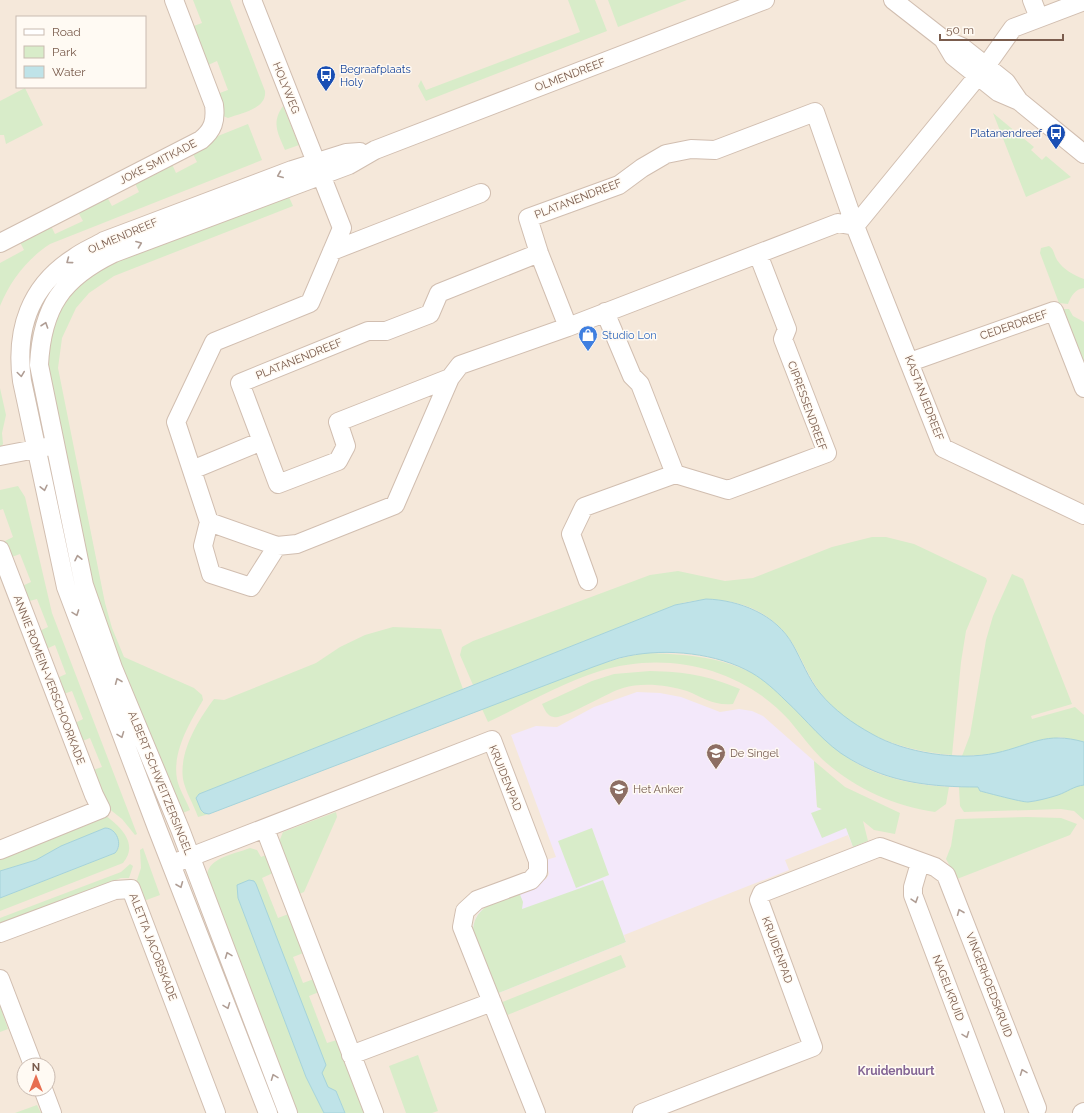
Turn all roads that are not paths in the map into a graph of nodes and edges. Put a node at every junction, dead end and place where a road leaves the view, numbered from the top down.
1 (174, 0) edge
2 (252, 0) edge
3 (765, 0) edge
4 (893, 0) edge
5 (1032, 0) edge
6 (1084, 1) edge
7 (1039, 18) junction
8 (982, 71) junction
9 (1084, 154) edge
10 (319, 169) junction
11 (480, 193) dead end
12 (855, 226) junction
13 (0, 243) edge
14 (332, 250) junction
15 (538, 253) junction
16 (758, 254) junction
17 (605, 312) junction
18 (568, 327) junction
19 (910, 362) junction
20 (450, 378) junction
21 (1082, 379) edge
22 (262, 440) junction
23 (55, 446) junction
24 (35, 450) junction
25 (0, 456) edge
26 (192, 470) junction
27 (675, 474) junction
28 (1084, 514) edge
29 (209, 522) junction
30 (277, 546) junction
31 (0, 550) edge
32 (588, 580) dead end
33 (264, 829) junction
34 (0, 850) edge
35 (190, 857) junction
36 (172, 864) junction
37 (928, 865) junction
38 (0, 932) edge
39 (0, 979) edge
40 (492, 1002) junction
41 (351, 1055) junction
42 (30, 1057) edge
43 (46, 1097) edge
44 (682, 1106) edge
45 (1038, 1111) edge
46 (52, 1113) edge
47 (216, 1113) edge
48 (268, 1113) edge
49 (288, 1113) edge
50 (374, 1113) edge
51 (536, 1113) edge
52 (642, 1113) edge
53 (995, 1113) edge

1 - 13 street, JOKE SMITKADE
2 - 10 street, HOLYWEG
3 - 10 street, OLMENDREEF
4 - 8 street
5 - 7 street
6 - 7 street
7 - 8 street
8 - 9 street
8 - 12 street
10 - 14 street
23 -> 10 street, OLMENDREEF
10 -> 24 street, OLMENDREEF
11 - 14 street
12 - 15 street, PLATANENDREEF
12 - 16 street, PLATANENDREEF
12 - 19 street, KASTANJEDREEF
14 - 26 street
15 - 18 street, PLATANENDREEF
15 - 22 street, PLATANENDREEF
16 - 17 street, PLATANENDREEF
16 - 27 street, CIPRESSENDREEF
17 - 18 street, PLATANENDREEF
17 - 27 street
18 - 20 street, PLATANENDREEF
19 - 21 street, CEDERDREEF
19 - 28 street, KASTANJEDREEF
20 - 22 street, PLATANENDREEF
20 - 30 street, PLATANENDREEF
22 - 26 street
23 - 24 street
35 -> 23 street, ALBERT SCHWEITZERSINGEL
24 - 25 street
24 -> 36 street, ALBERT SCHWEITZERSINGEL
26 - 29 street
27 - 32 street
29 - 30 street, PLATANENDREEF
29 - 30 street
31 - 34 street, ANNIE ROMEIN-VERSCHOORKADE
33 - 35 street, KRUIDENPAD
33 - 40 street, KRUIDENPAD
33 - 41 street
35 - 36 street, KRUIDENPAD
49 -> 35 street, ALBERT SCHWEITZERSINGEL
36 -> 48 street, ALBERT SCHWEITZERSINGEL
37 - 44 street, KRUIDENPAD
45 -> 37 street, VINGERHOEDSKRUID
37 -> 53 street, NAGELKRUID
38 - 47 street, ALETTA JACOBSKADE
39 - 42 street
40 - 41 street
40 - 51 street, KRUIDENPAD
41 - 50 street
43 - 46 street
44 - 52 street, KRUIDENPAD

